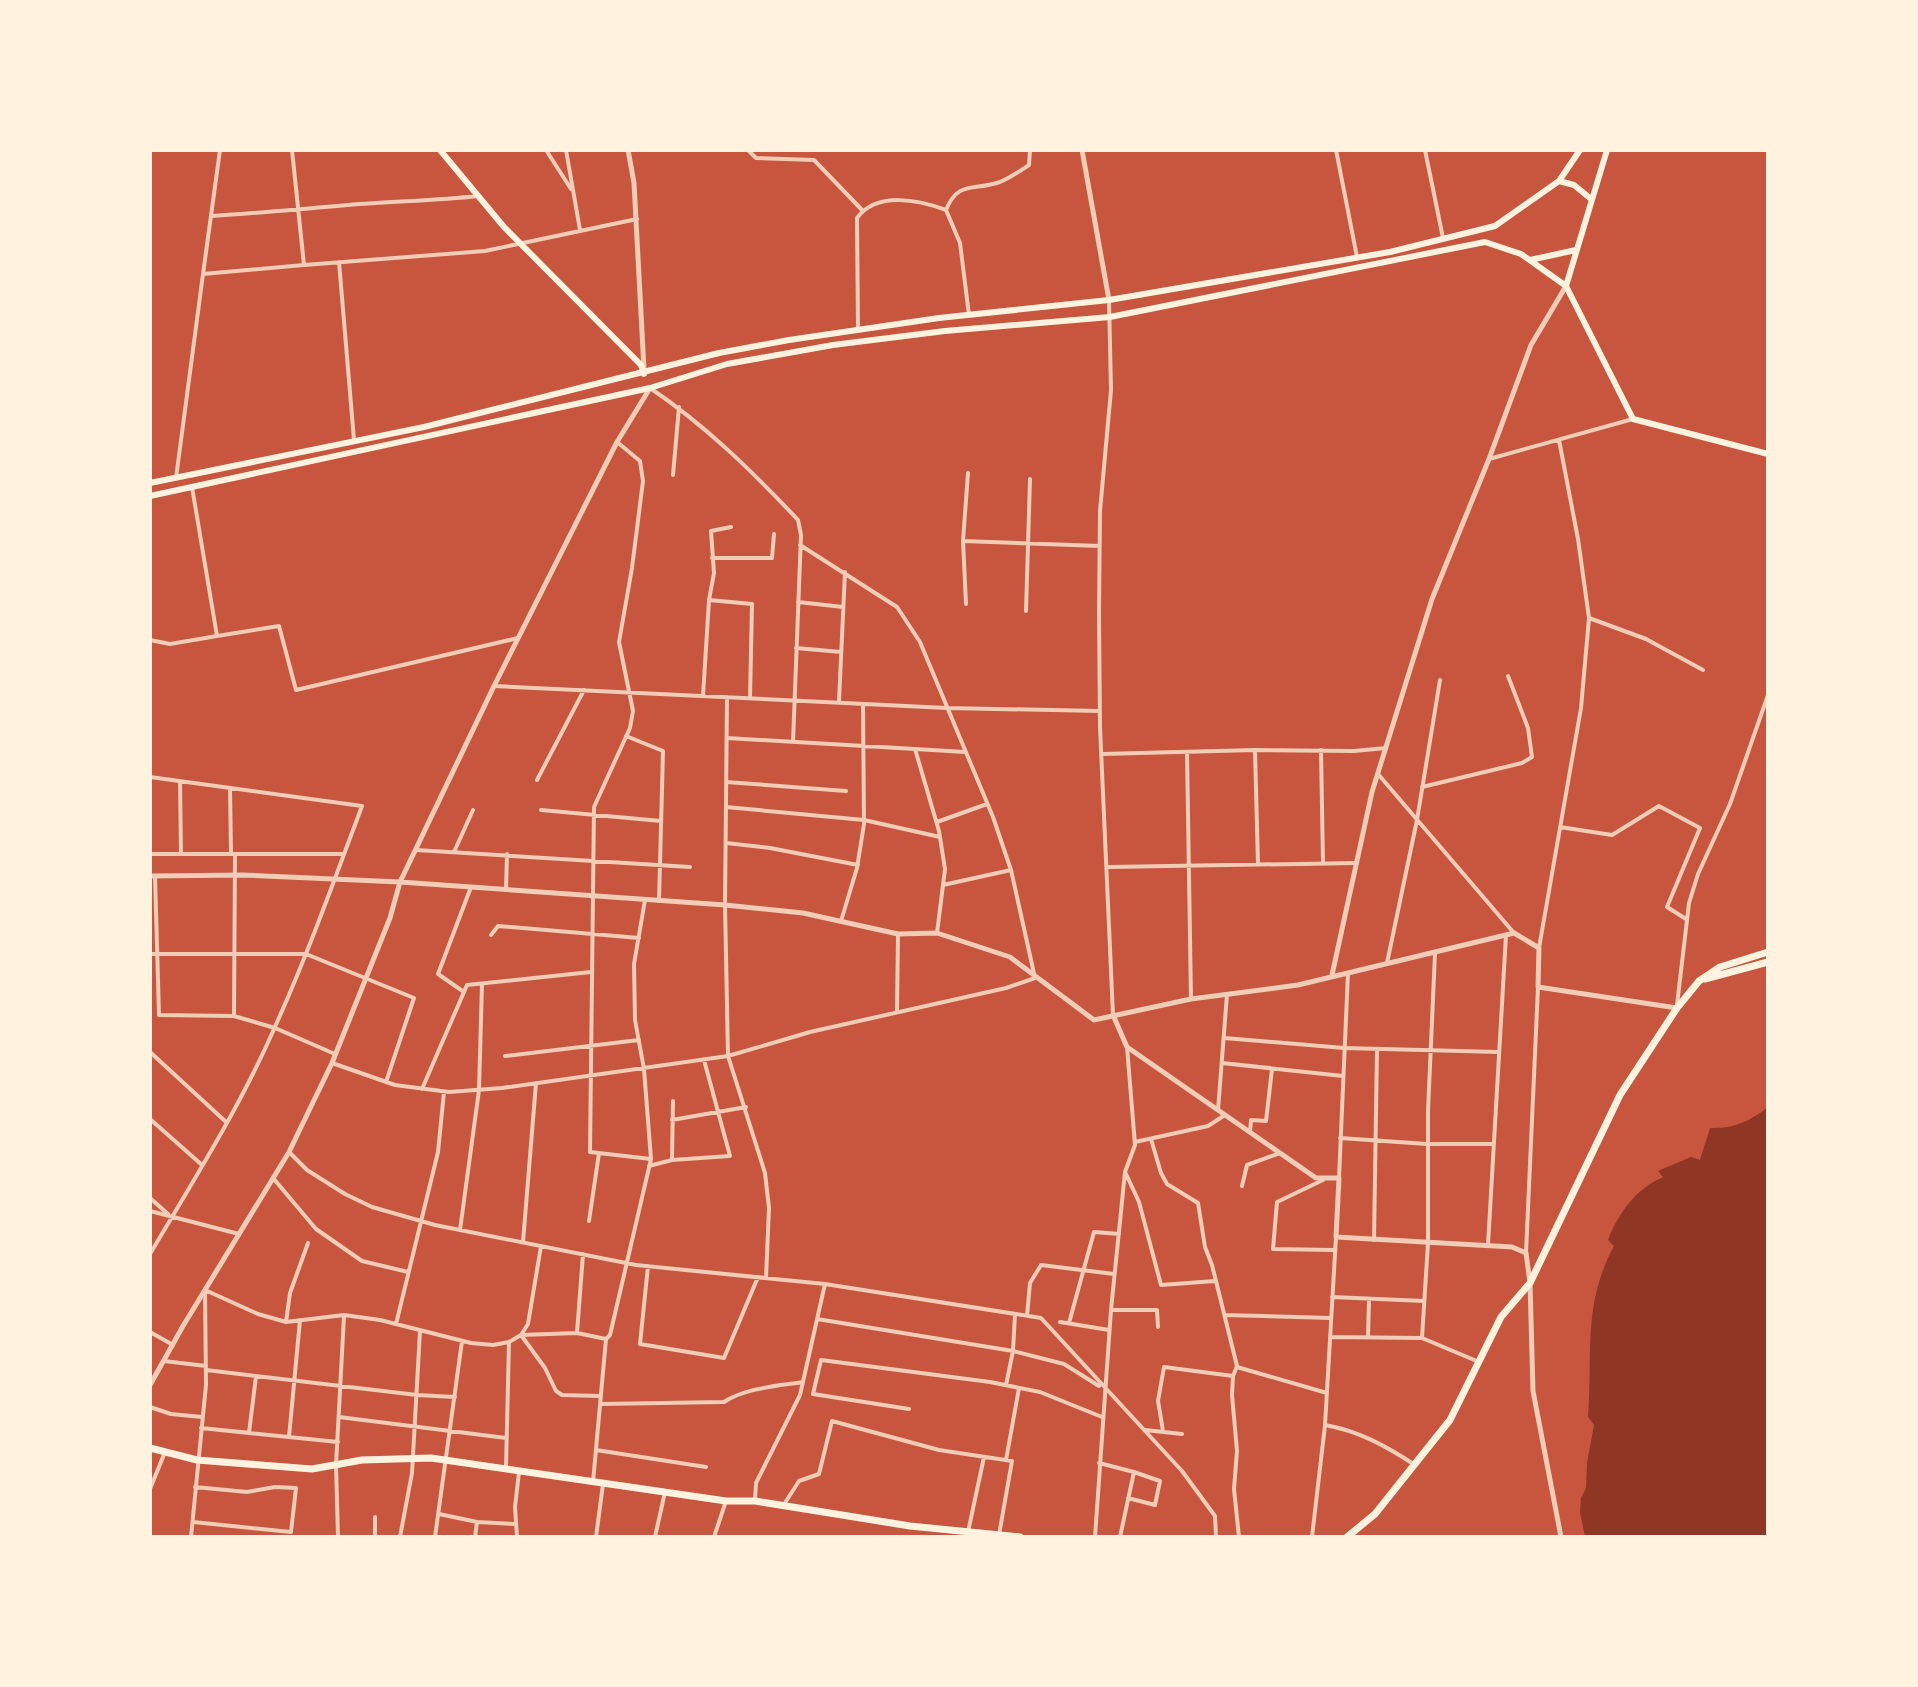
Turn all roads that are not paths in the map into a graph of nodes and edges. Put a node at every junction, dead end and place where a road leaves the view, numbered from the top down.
1 (220, 150) edge
2 (292, 150) edge
3 (440, 150) edge
4 (546, 150) edge
5 (566, 150) edge
6 (628, 150) edge
7 (748, 150) edge
8 (1030, 150) edge
9 (1082, 150) edge
10 (1336, 150) edge
11 (1425, 150) edge
12 (1580, 150) edge
13 (1607, 150) edge
14 (1559, 181) junction
15 (573, 191) junction
16 (478, 196) junction
17 (1591, 199) junction
18 (946, 210) junction
19 (863, 211) junction
20 (299, 212) junction
21 (212, 216) junction
22 (637, 219) junction
23 (580, 230) junction
24 (1443, 238) junction
25 (518, 242) junction
26 (1576, 250) junction
27 (1357, 257) junction
28 (1530, 260) junction
29 (339, 262) junction
30 (304, 265) junction
31 (203, 274) junction
32 (1566, 286) junction
33 (1109, 300) junction
34 (969, 315) junction
35 (1110, 317) junction
36 (858, 329) junction
37 (644, 374) junction
38 (650, 388) junction
39 (679, 407) junction
40 (1633, 419) junction
41 (1559, 440) junction
42 (354, 442) junction
43 (617, 442) junction
44 (1768, 454) edge
45 (1489, 459) junction
46 (968, 473) dead end
47 (673, 475) dead end
48 (176, 478) junction
49 (1030, 479) dead end
50 (150, 483) edge
51 (192, 487) junction
52 (150, 496) edge
53 (731, 527) dead end
54 (774, 534) dead end
55 (963, 541) junction
56 (1028, 543) junction
57 (800, 545) junction
58 (1100, 546) junction
59 (712, 558) junction
60 (845, 572) junction
61 (709, 600) junction
62 (798, 602) junction
63 (966, 604) dead end
64 (843, 607) junction
65 (1026, 611) dead end
66 (1589, 618) junction
67 (217, 636) junction
68 (518, 638) junction
69 (150, 640) edge
70 (796, 648) junction
71 (841, 652) junction
72 (1703, 670) dead end
73 (1508, 676) dead end
74 (1440, 680) dead end
75 (494, 686) junction
76 (584, 690) junction
77 (628, 692) junction
78 (1768, 695) edge
79 (703, 696) junction
80 (727, 697) junction
81 (750, 698) junction
82 (794, 700) junction
83 (839, 701) junction
84 (863, 704) junction
85 (947, 708) junction
86 (1100, 711) junction
87 (626, 736) junction
88 (727, 738) junction
89 (793, 742) junction
90 (863, 746) junction
91 (1386, 748) junction
92 (915, 749) junction
93 (1255, 750) junction
94 (1321, 750) junction
95 (965, 752) junction
96 (1187, 752) junction
97 (1102, 754) junction
98 (1377, 774) junction
99 (150, 777) edge
100 (537, 780) dead end
101 (180, 781) junction
102 (726, 782) junction
103 (1422, 787) junction
104 (230, 788) junction
105 (846, 791) dead end
106 (987, 804) junction
107 (726, 807) junction
108 (473, 810) dead end
109 (541, 810) dead end
110 (594, 815) junction
111 (864, 820) junction
112 (1417, 820) junction
113 (661, 821) junction
114 (936, 822) junction
115 (1560, 827) junction
116 (940, 837) junction
117 (726, 843) junction
118 (416, 850) junction
119 (454, 852) junction
120 (150, 854) edge
121 (181, 854) junction
122 (233, 854) junction
123 (344, 854) junction
124 (507, 854) junction
125 (593, 859) junction
126 (1323, 863) junction
127 (1357, 863) junction
128 (660, 864) junction
129 (1258, 864) junction
130 (858, 865) junction
131 (1189, 865) junction
132 (690, 867) dead end
133 (1109, 867) junction
134 (1011, 870) junction
135 (235, 875) junction
136 (152, 876) edge
137 (335, 879) junction
138 (400, 882) junction
139 (943, 885) junction
140 (471, 887) junction
141 (506, 890) junction
142 (592, 896) junction
143 (645, 900) junction
144 (659, 901) junction
145 (725, 905) junction
146 (1686, 919) junction
147 (841, 923) junction
148 (591, 933) junction
149 (937, 933) junction
150 (1514, 933) junction
151 (898, 934) junction
152 (491, 935) dead end
153 (1506, 935) junction
154 (639, 938) junction
155 (1539, 948) junction
156 (1768, 952) edge
157 (1435, 953) junction
158 (150, 954) edge
159 (157, 954) junction
160 (235, 954) junction
161 (306, 954) junction
162 (1768, 962) edge
163 (1387, 963) junction
164 (591, 972) junction
165 (1348, 972) junction
166 (1332, 975) junction
167 (1035, 978) junction
168 (366, 979) junction
169 (1698, 982) junction
170 (482, 984) junction
171 (1538, 987) junction
172 (464, 992) junction
173 (1227, 994) junction
174 (1191, 999) junction
175 (1677, 1008) junction
176 (897, 1011) junction
177 (1113, 1015) junction
178 (234, 1016) junction
179 (275, 1028) junction
180 (1224, 1038) junction
181 (639, 1040) junction
182 (590, 1046) junction
183 (1127, 1047) junction
184 (1344, 1048) junction
185 (1377, 1049) junction
186 (1431, 1050) junction
187 (150, 1052) edge
188 (1499, 1052) junction
189 (335, 1054) junction
190 (505, 1056) dead end
191 (728, 1056) junction
192 (704, 1060) junction
193 (332, 1063) junction
194 (1222, 1063) junction
195 (644, 1069) junction
196 (1272, 1069) junction
197 (590, 1075) junction
198 (1343, 1076) junction
199 (386, 1082) junction
200 (536, 1083) junction
201 (422, 1089) junction
202 (479, 1090) junction
203 (444, 1091) junction
204 (673, 1101) dead end
205 (746, 1107) junction
206 (1218, 1110) junction
207 (718, 1112) junction
208 (1225, 1115) junction
209 (150, 1119) edge
210 (672, 1120) junction
211 (225, 1122) junction
212 (1250, 1132) junction
213 (1340, 1138) junction
214 (1151, 1139) junction
215 (1135, 1142) junction
216 (1376, 1142) junction
217 (1427, 1144) junction
218 (1494, 1144) junction
219 (289, 1152) junction
220 (599, 1153) junction
221 (1280, 1153) junction
222 (651, 1159) junction
223 (672, 1160) junction
224 (202, 1165) junction
225 (649, 1166) junction
226 (1125, 1172) junction
227 (1329, 1177) junction
228 (273, 1178) junction
229 (1339, 1178) junction
230 (1242, 1186) dead end
231 (150, 1198) edge
232 (150, 1211) edge
233 (171, 1216) junction
234 (419, 1221) junction
235 (589, 1221) dead end
236 (460, 1230) junction
237 (239, 1234) junction
238 (1119, 1234) junction
239 (1336, 1237) junction
240 (1374, 1240) junction
241 (523, 1242) junction
242 (308, 1243) dead end
243 (1428, 1243) junction
244 (1488, 1245) junction
245 (541, 1246) junction
246 (1335, 1250) junction
247 (1526, 1253) junction
248 (150, 1254) edge
249 (583, 1254) junction
250 (627, 1263) junction
251 (648, 1266) junction
252 (1084, 1270) junction
253 (408, 1272) junction
254 (1114, 1274) junction
255 (758, 1277) junction
256 (766, 1278) junction
257 (1216, 1281) junction
258 (1530, 1283) junction
259 (825, 1284) junction
260 (205, 1290) junction
261 (1332, 1297) junction
262 (1369, 1299) junction
263 (1424, 1301) junction
264 (1111, 1310) junction
265 (1015, 1314) junction
266 (344, 1315) junction
267 (1225, 1315) junction
268 (1027, 1316) junction
269 (1331, 1318) junction
270 (817, 1319) junction
271 (300, 1320) junction
272 (286, 1322) junction
273 (1060, 1322) dead end
274 (1069, 1323) junction
275 (396, 1324) junction
276 (1158, 1327) dead end
277 (1109, 1330) junction
278 (420, 1331) junction
279 (150, 1332) edge
280 (577, 1333) junction
281 (521, 1335) junction
282 (1330, 1337) junction
283 (1368, 1337) junction
284 (1422, 1338) junction
285 (606, 1339) junction
286 (462, 1341) junction
287 (509, 1342) junction
288 (173, 1345) junction
289 (1013, 1351) junction
290 (163, 1361) junction
291 (1479, 1362) junction
292 (1237, 1366) junction
293 (206, 1368) junction
294 (256, 1376) junction
295 (1233, 1376) junction
296 (292, 1381) junction
297 (803, 1382) junction
298 (150, 1385) edge
299 (1006, 1385) junction
300 (340, 1386) junction
301 (1019, 1388) junction
302 (1104, 1389) junction
303 (1327, 1393) junction
304 (417, 1395) junction
305 (601, 1396) junction
306 (455, 1397) junction
307 (600, 1404) junction
308 (150, 1407) edge
309 (909, 1409) dead end
310 (202, 1417) junction
311 (339, 1417) junction
312 (1102, 1417) junction
313 (1325, 1425) junction
314 (415, 1427) junction
315 (201, 1428) junction
316 (1145, 1430) junction
317 (1163, 1431) junction
318 (451, 1432) junction
319 (249, 1433) junction
320 (1182, 1434) dead end
321 (289, 1437) junction
322 (506, 1438) junction
323 (338, 1442) junction
324 (150, 1448) edge
325 (596, 1450) junction
326 (165, 1452) junction
327 (984, 1457) junction
328 (412, 1459) junction
329 (197, 1460) junction
330 (1006, 1460) junction
331 (447, 1461) junction
332 (1099, 1463) junction
333 (336, 1465) junction
334 (1415, 1465) junction
335 (706, 1467) dead end
336 (506, 1469) junction
337 (519, 1471) junction
338 (1134, 1472) junction
339 (593, 1482) junction
340 (604, 1483) junction
341 (195, 1487) junction
342 (150, 1489) edge
343 (665, 1492) junction
344 (1128, 1498) junction
345 (726, 1501) junction
346 (755, 1501) junction
347 (783, 1506) junction
348 (439, 1514) junction
349 (375, 1517) dead end
350 (193, 1522) junction
351 (477, 1522) junction
352 (515, 1524) junction
353 (968, 1532) junction
354 (956, 1534) edge
355 (999, 1535) junction
356 (191, 1537) edge
357 (338, 1537) edge
358 (375, 1537) edge
359 (400, 1537) edge
360 (435, 1537) edge
361 (475, 1537) edge
362 (517, 1537) edge
363 (596, 1537) edge
364 (655, 1537) edge
365 (714, 1537) edge
366 (1018, 1537) edge
367 (1095, 1537) edge
368 (1120, 1537) edge
369 (1216, 1537) edge
370 (1239, 1537) edge
371 (1312, 1537) edge
372 (1347, 1537) edge
373 (1561, 1537) edge

1 - 21 street
2 - 20 street
3 - 16 main road
4 - 15 street
5 - 15 street
6 - 22 street
7 - 19 street
8 - 18 street
9 - 33 street
10 - 27 street
11 - 24 street
12 - 14 main road
13 - 17 main road
14 - 17 main road
14 - 24 main road
15 - 23 street
16 - 20 street
16 - 25 main road
17 - 26 main road
18 - 19 street
18 - 34 street
19 - 36 street
20 - 21 street
20 - 30 street
21 - 31 street
22 - 23 street
22 - 37 street
23 - 25 street
24 - 27 main road
25 - 29 street
25 - 37 main road
26 - 28 main road
26 - 32 main road
27 - 33 main road
28 - 32 main road
28 - 35 main road
29 - 30 street
29 - 42 street
30 - 31 street
31 - 48 street
32 - 40 main road
32 - 45 street
33 - 34 main road
33 - 35 street
34 - 36 main road
35 - 38 main road
35 - 58 street
36 - 37 main road
37 - 42 main road
38 - 39 street
38 - 43 street
38 - 51 main road
39 - 47 street
39 - 57 street
40 - 41 street
40 - 44 main road
41 - 45 street
41 - 66 street
42 - 48 main road
43 - 68 street
43 - 77 street
45 - 91 street
46 - 55 street
48 - 50 main road
49 - 56 street
51 - 52 main road
51 - 67 street
53 - 59 street
54 - 59 street
55 - 56 street
55 - 63 street
56 - 58 street
56 - 65 street
57 - 60 street
57 - 62 street
58 - 86 street
59 - 61 street
60 - 64 street
60 - 85 street
61 - 79 street
61 - 81 street
62 - 64 street
62 - 70 street
64 - 71 street
66 - 72 street
66 - 115 street
67 - 68 street
67 - 69 street
68 - 75 street
70 - 71 street
70 - 82 street
71 - 83 street
73 - 103 street
74 - 103 street
75 - 76 street
75 - 118 street
76 - 77 street
76 - 100 street
77 - 79 street
77 - 87 street
78 - 146 street
79 - 80 street
80 - 81 street
80 - 88 street
81 - 82 street
82 - 83 street
82 - 89 street
83 - 84 street
84 - 85 street
84 - 90 street
85 - 86 street
85 - 95 street
86 - 97 street
87 - 110 street
87 - 113 street
88 - 89 street
88 - 102 street
89 - 90 street
90 - 92 street
90 - 111 street
91 - 94 street
91 - 98 street
92 - 95 street
92 - 114 street
93 - 94 street
93 - 96 street
93 - 129 street
94 - 126 street
95 - 106 street
96 - 97 street
96 - 131 street
97 - 133 street
98 - 112 street
98 - 127 street
99 - 101 street
101 - 104 street
101 - 121 street
102 - 105 street
102 - 107 street
103 - 112 street
104 - 122 street
104 - 123 street
106 - 114 street
106 - 134 street
107 - 111 street
107 - 117 street
108 - 119 street
109 - 110 street
110 - 113 street
110 - 125 street
111 - 116 street
111 - 130 street
112 - 150 street
112 - 163 street
113 - 128 street
114 - 116 street
115 - 146 street
115 - 155 street
116 - 139 street
117 - 130 street
117 - 145 street
118 - 119 street
118 - 138 street
119 - 124 street
120 - 121 street
121 - 122 street
122 - 123 street
122 - 135 street
123 - 137 street
124 - 125 street
124 - 141 street
125 - 128 street
125 - 142 street
126 - 127 street
126 - 129 street
127 - 166 street
128 - 132 street
128 - 144 street
129 - 131 street
130 - 147 street
131 - 133 street
131 - 174 street
133 - 177 street
134 - 139 street
134 - 167 street
135 - 136 street
135 - 137 street
135 - 160 street
136 - 159 street
137 - 138 street
137 - 161 street
138 - 140 street
138 - 168 street
139 - 149 street
140 - 141 street
140 - 172 street
141 - 142 street
142 - 143 street
142 - 148 street
143 - 144 street
143 - 154 street
144 - 145 street
145 - 147 street
145 - 191 street
146 - 175 street
147 - 151 street
148 - 152 street
148 - 154 street
148 - 164 street
149 - 151 street
149 - 167 street
150 - 153 street
150 - 155 street
151 - 176 street
153 - 157 street
153 - 188 street
154 - 181 street
155 - 171 street
156 - 169 highway
157 - 163 street
157 - 186 street
158 - 159 street
159 - 160 street
159 - 178 street
160 - 161 street
160 - 178 street
161 - 168 street
161 - 179 street
162 - 169 highway
163 - 165 street
164 - 170 street
164 - 182 street
165 - 166 street
165 - 184 street
166 - 173 street
167 - 176 street
167 - 177 street
168 - 189 street
168 - 199 street
169 - 175 highway
170 - 172 street
170 - 202 street
171 - 175 street
171 - 247 street
172 - 201 street
173 - 174 street
173 - 180 street
174 - 177 street
175 - 258 highway
176 - 191 street
177 - 183 street
178 - 179 street
179 - 189 street
179 - 211 street
180 - 184 street
180 - 194 street
181 - 182 street
181 - 195 street
182 - 190 street
182 - 197 street
183 - 206 street
183 - 215 street
184 - 185 street
184 - 198 street
185 - 186 street
185 - 216 street
186 - 188 street
186 - 217 street
187 - 211 street
188 - 218 street
189 - 193 street
191 - 192 street
191 - 205 street
192 - 195 street
192 - 207 street
193 - 199 street
193 - 219 street
194 - 196 street
194 - 206 street
195 - 197 street
195 - 222 street
196 - 198 street
196 - 212 street
197 - 200 street
197 - 220 street
198 - 213 street
199 - 201 street
200 - 202 street
200 - 241 street
201 - 203 street
202 - 203 street
202 - 236 street
203 - 234 street
204 - 210 street
205 - 207 street
205 - 256 street
206 - 208 street
207 - 210 street
207 - 223 street
208 - 212 street
208 - 214 street
209 - 224 street
210 - 223 street
211 - 224 street
212 - 221 street
213 - 216 street
213 - 229 street
214 - 215 street
214 - 257 street
215 - 226 street
216 - 217 street
216 - 240 street
217 - 218 street
217 - 243 street
218 - 244 street
219 - 228 street
219 - 234 street
220 - 222 street
220 - 235 street
221 - 227 street
221 - 230 street
222 - 225 street
223 - 225 street
224 - 233 street
225 - 250 street
226 - 238 street
226 - 257 street
227 - 229 street
227 - 246 street
228 - 237 street
228 - 253 street
229 - 239 street
231 - 233 street
232 - 233 street
233 - 237 street
233 - 248 street
234 - 236 street
234 - 253 street
236 - 241 street
237 - 260 street
238 - 252 street
238 - 254 street
239 - 240 street
239 - 246 street
240 - 243 street
241 - 245 street
242 - 272 street
243 - 244 street
243 - 263 street
244 - 247 street
245 - 249 street
245 - 281 street
246 - 261 street
247 - 258 street
249 - 250 street
249 - 280 street
250 - 251 street
250 - 285 street
251 - 255 street
251 - 255 street
252 - 254 street
252 - 268 street
252 - 274 street
253 - 275 street
254 - 264 street
255 - 256 street
256 - 259 street
257 - 267 street
258 - 291 highway
258 - 373 street
259 - 265 street
259 - 270 street
260 - 272 street
260 - 288 street
260 - 293 street
261 - 262 street
261 - 269 street
262 - 263 street
262 - 283 street
263 - 284 street
264 - 276 street
264 - 277 street
265 - 268 street
265 - 289 street
266 - 271 street
266 - 275 street
266 - 300 street
267 - 269 street
267 - 292 street
268 - 302 street
269 - 282 street
270 - 289 street
270 - 297 street
271 - 272 street
271 - 296 street
273 - 274 street
274 - 277 street
275 - 278 street
277 - 302 street
278 - 286 street
278 - 304 street
279 - 288 street
280 - 281 street
280 - 285 street
281 - 287 street
281 - 305 street
282 - 283 street
282 - 303 street
283 - 284 street
284 - 291 street
285 - 305 street
286 - 287 street
286 - 306 street
287 - 322 street
288 - 290 street
289 - 299 street
289 - 302 street
290 - 293 street
290 - 298 street
291 - 334 highway
292 - 295 street
292 - 303 street
293 - 294 street
293 - 310 street
294 - 296 street
294 - 319 street
295 - 317 street
295 - 370 street
296 - 300 street
296 - 321 street
297 - 307 street
297 - 346 street
299 - 301 street
299 - 309 street
300 - 304 street
300 - 311 street
301 - 312 street
301 - 330 street
302 - 312 street
302 - 316 street
303 - 313 street
304 - 306 street
304 - 314 street
305 - 307 street
306 - 318 street
307 - 325 street
308 - 310 street
310 - 315 street
311 - 314 street
311 - 323 street
312 - 332 street
313 - 334 street
313 - 371 street
314 - 318 street
314 - 328 street
315 - 319 street
315 - 329 street
316 - 317 street
316 - 369 street
317 - 320 street
318 - 322 street
318 - 331 street
319 - 321 street
321 - 323 street
322 - 336 street
323 - 333 street
324 - 326 highway
325 - 335 street
325 - 339 street
326 - 329 highway
326 - 342 street
327 - 330 street
327 - 347 street
327 - 353 street
328 - 331 highway
328 - 333 highway
328 - 359 street
329 - 333 highway
329 - 341 street
330 - 355 street
331 - 336 highway
331 - 348 street
332 - 338 street
332 - 367 street
333 - 357 street
334 - 372 highway
336 - 337 highway
337 - 339 highway
337 - 352 street
338 - 344 street
338 - 344 street
339 - 340 highway
340 - 343 highway
340 - 363 street
341 - 350 street
341 - 350 street
343 - 345 highway
343 - 364 street
344 - 368 street
345 - 346 highway
345 - 365 street
346 - 347 highway
347 - 354 highway
348 - 351 street
348 - 360 street
349 - 358 street
350 - 356 street
351 - 352 street
351 - 361 street
352 - 362 street
353 - 354 highway
353 - 355 highway
355 - 366 highway

